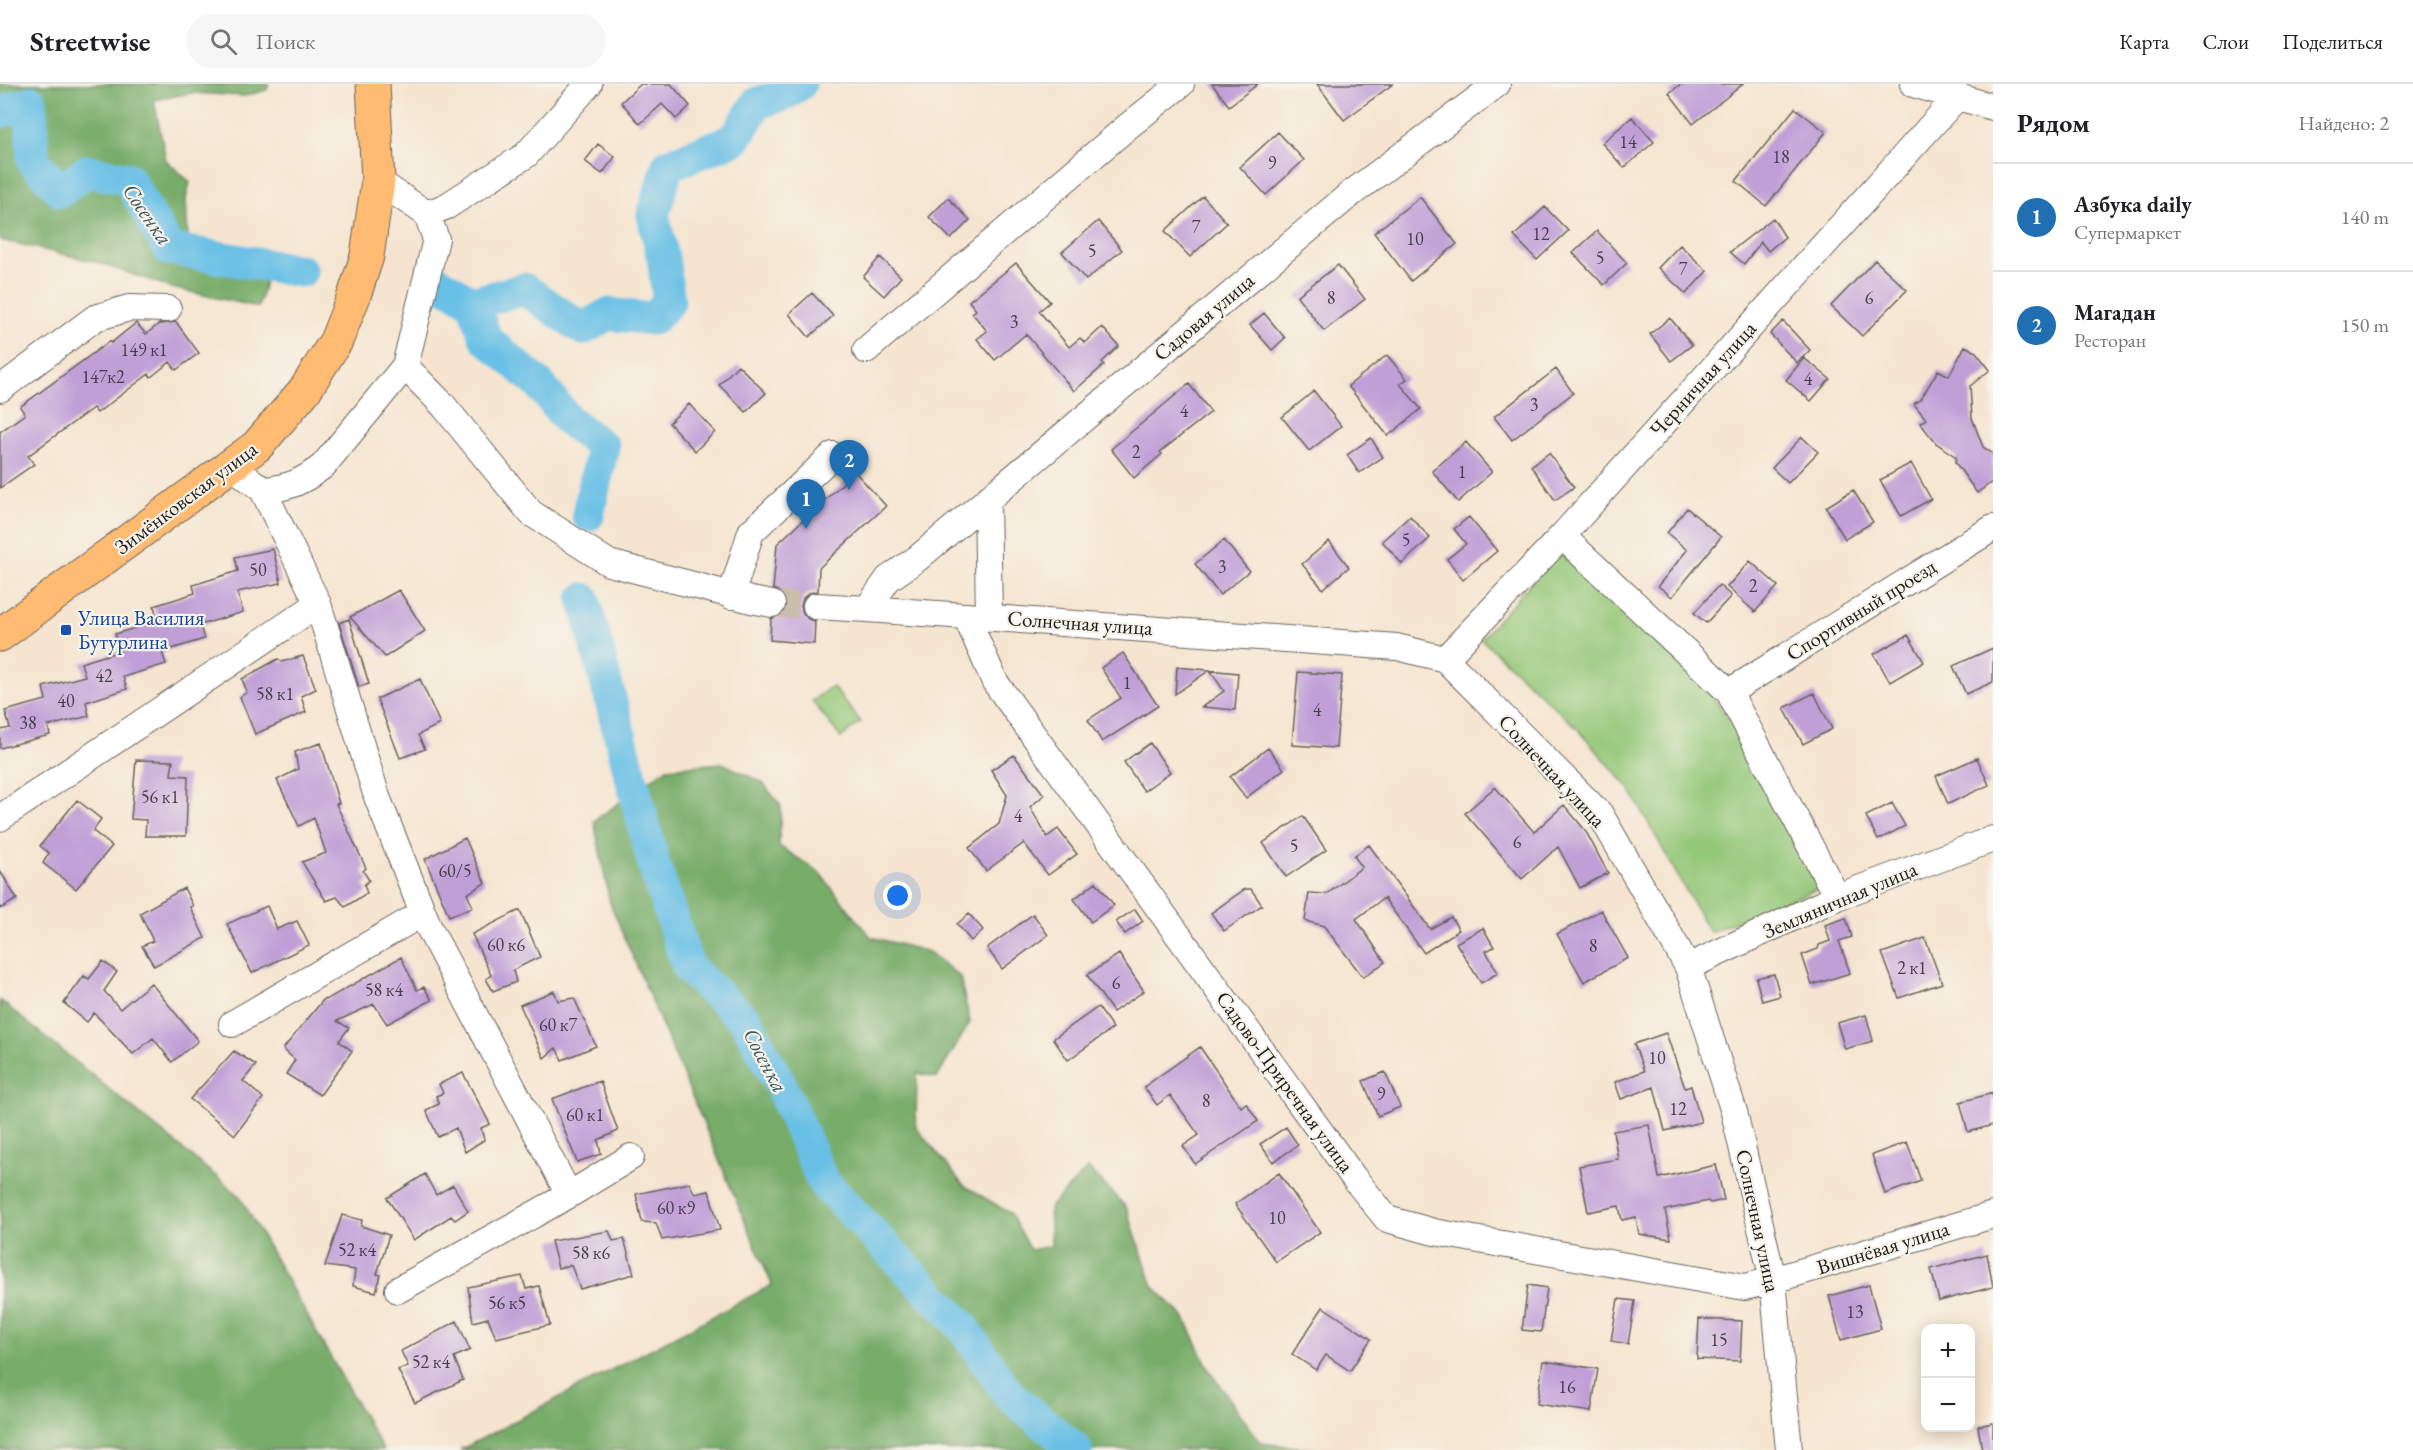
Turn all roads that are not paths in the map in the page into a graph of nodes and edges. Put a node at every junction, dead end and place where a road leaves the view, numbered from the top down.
1 (373, 84) edge
2 (589, 84) edge
3 (1181, 84) edge
4 (1497, 84) edge
5 (1913, 84) edge
6 (1958, 96) junction
7 (1993, 107) edge
8 (378, 181) junction
9 (428, 214) junction
10 (168, 309) dead end
11 (866, 350) dead end
12 (405, 366) junction
13 (0, 389) edge
14 (833, 455) dead end
15 (232, 466) junction
16 (263, 490) junction
17 (987, 500) junction
18 (1993, 528) edge
19 (1562, 536) junction
20 (731, 596) junction
21 (318, 604) junction
22 (772, 604) tunnel mouth
23 (816, 606) tunnel mouth
24 (867, 609) junction
25 (977, 617) junction
26 (0, 635) edge
27 (1445, 659) junction
28 (1728, 692) junction
29 (0, 818) edge
30 (1993, 839) edge
31 (1837, 897) junction
32 (423, 913) junction
33 (1688, 967) junction
34 (232, 1024) dead end
35 (631, 1156) dead end
36 (568, 1195) junction
37 (1993, 1215) edge
38 (1773, 1280) junction
39 (398, 1290) dead end
40 (1788, 1450) edge

1 - 8 main road, Зимёнковская улица
2 - 9 street
3 - 11 street
4 - 17 street, Садовая улица
5 - 6 street
6 - 7 street
6 - 19 street, Черничная улица
8 - 9 street
8 - 15 main road, Зимёнковская улица
9 - 12 street
10 - 13 street
12 - 16 street
12 - 20 street
14 - 20 street
15 - 16 street
15 - 26 main road, Зимёнковская улица
16 - 21 street
17 - 24 street, Садовая улица
17 - 25 street
18 - 28 street, Спортивный проезд
19 - 27 street, Черничная улица
19 - 28 street
20 - 22 street
21 - 29 street
21 - 32 street
23 - 24 street, Солнечная улица
24 - 25 street, Солнечная улица
25 - 27 street, Солнечная улица
25 - 38 street, Садово-Приречная улица
27 - 33 street, Солнечная улица
28 - 31 street
30 - 31 street, Земляничная улица
31 - 33 street, Земляничная улица
32 - 34 street
32 - 36 street
33 - 38 street, Солнечная улица
35 - 36 street
36 - 39 street
37 - 38 street, Вишнёвая улица
38 - 40 street, Солнечная улица

